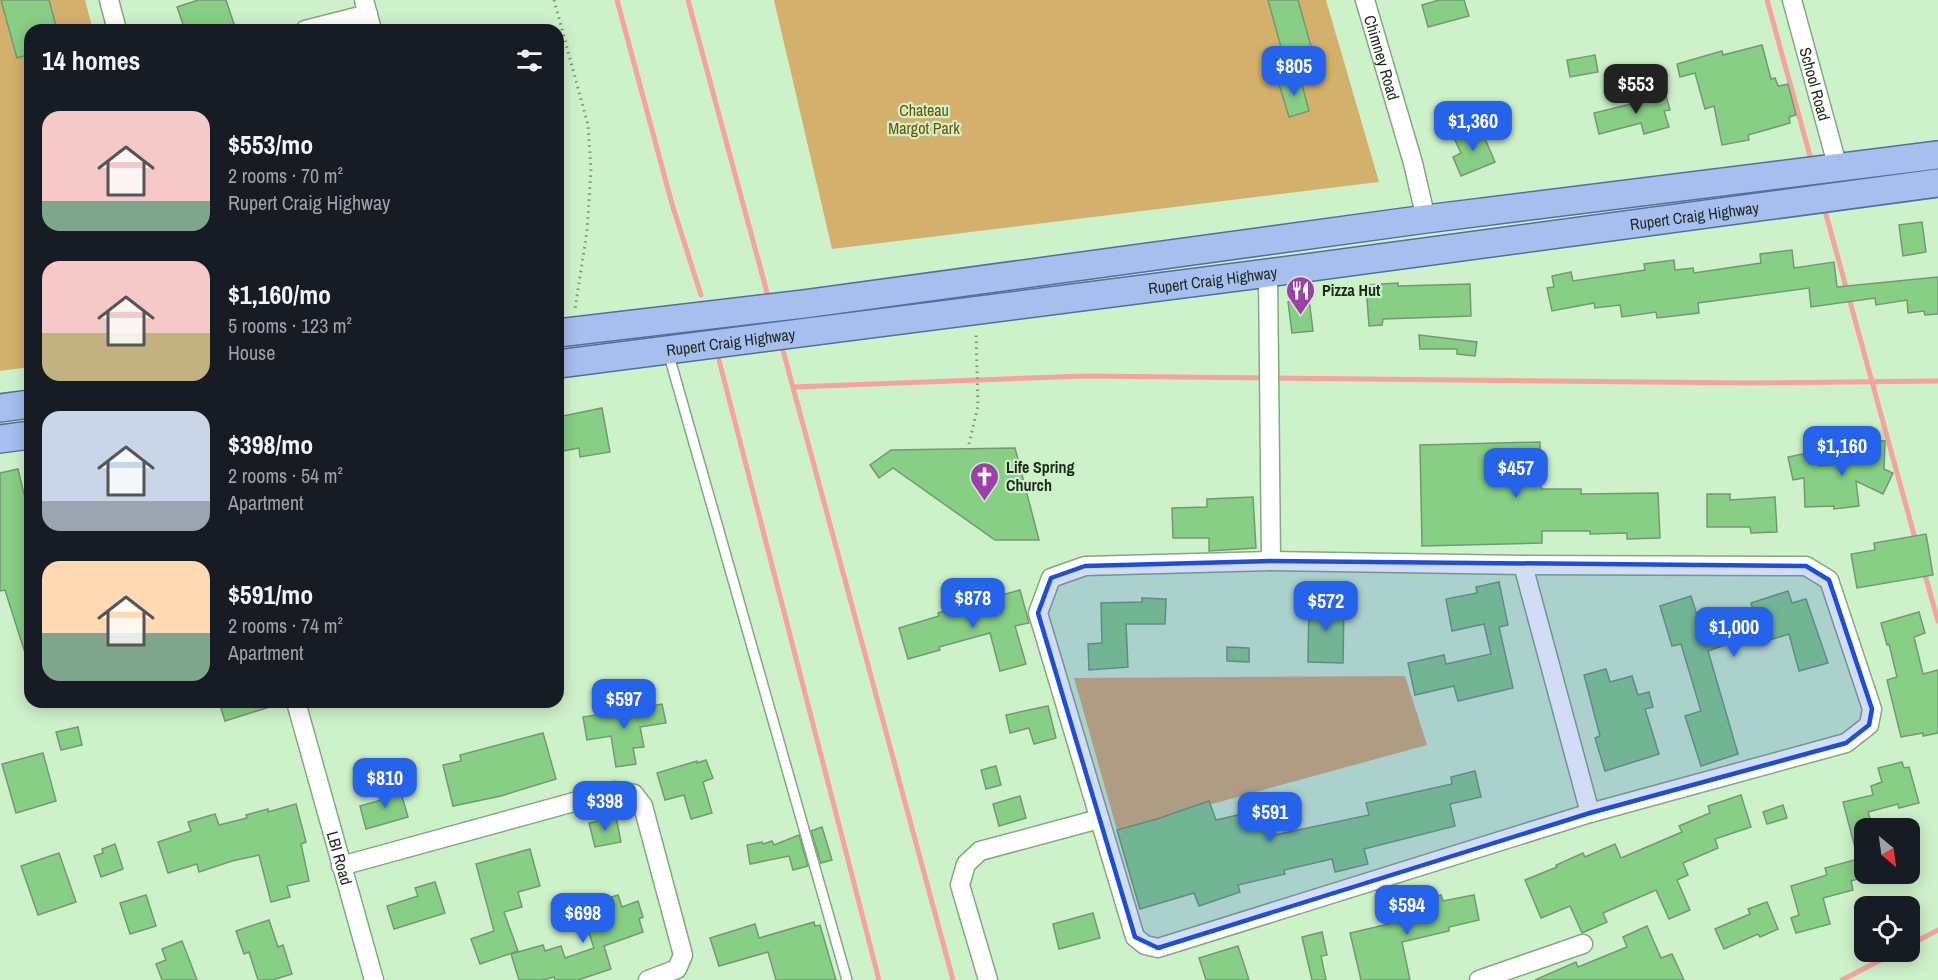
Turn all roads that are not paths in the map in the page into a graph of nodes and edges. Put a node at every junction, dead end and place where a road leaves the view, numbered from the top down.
1 (109, 0) edge
2 (1365, 0) edge
3 (1792, 0) edge
4 (368, 15) edge
5 (115, 24) edge
6 (330, 24) edge
7 (1938, 155) edge
8 (1838, 168) junction
9 (1938, 183) edge
10 (1426, 219) junction
11 (1268, 273) junction
12 (565, 332) edge
13 (668, 350) junction
14 (564, 363) edge
15 (24, 405) edge
16 (0, 408) edge
17 (24, 436) edge
18 (0, 439) edge
19 (1271, 561) junction
20 (1523, 565) junction
21 (298, 708) edge
22 (1590, 813) junction
23 (1099, 819) junction
24 (341, 866) junction
25 (1583, 944) dead end
26 (374, 980) edge
27 (648, 980) edge
28 (847, 980) edge
29 (988, 980) edge
30 (1479, 980) edge

1 - 5 street
2 - 10 street, Chimney Road
3 - 8 street, School Road
4 - 6 street
7 - 8 main road, Rupert Craig Highway
8 - 10 main road, Rupert Craig Highway
9 - 11 main road, Rupert Craig Highway
10 - 12 main road, Rupert Craig Highway
11 - 13 main road, Rupert Craig Highway
11 - 19 street
13 - 14 main road, Rupert Craig Highway
13 - 28 lane
15 - 16 main road
17 - 18 main road
19 - 20 street
19 - 23 street
20 - 22 street
20 - 22 street
21 - 24 street, LBI Road
22 - 23 street
23 - 29 street
24 - 26 street, LBI Road
24 - 27 street
25 - 30 street

